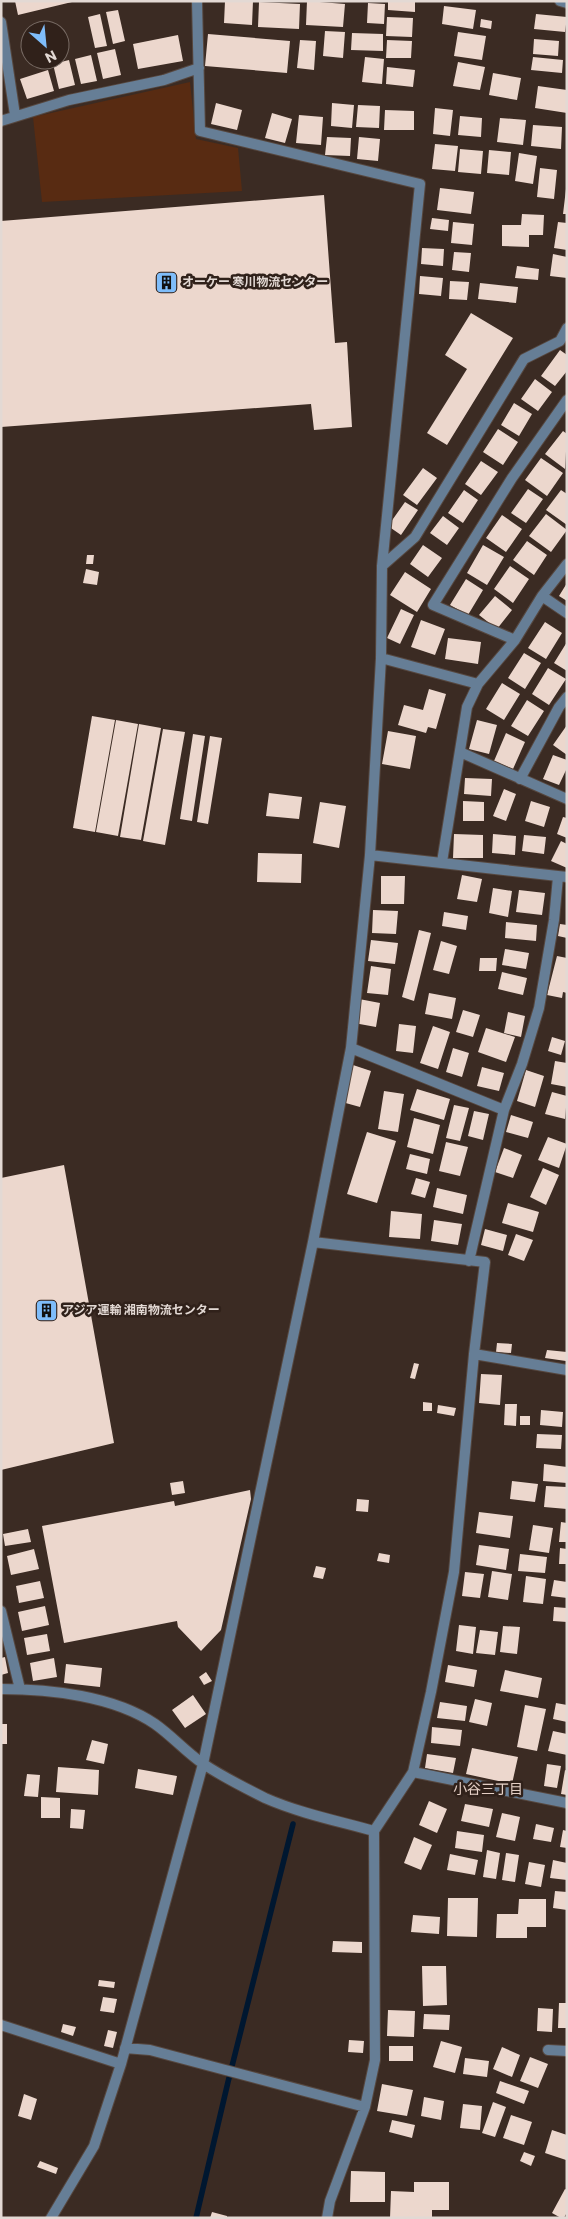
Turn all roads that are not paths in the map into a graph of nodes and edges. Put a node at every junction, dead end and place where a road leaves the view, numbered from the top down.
1 (197, 1) edge
2 (560, 1) edge
3 (567, 3) edge
4 (1, 22) edge
5 (199, 68) junction
6 (16, 115) junction
7 (1, 120) edge
8 (567, 328) edge
9 (567, 400) edge
10 (567, 564) edge
11 (382, 566) junction
12 (542, 596) junction
13 (567, 613) edge
14 (515, 640) junction
15 (381, 658) junction
16 (478, 684) junction
17 (567, 697) edge
18 (460, 752) junction
19 (520, 779) junction
20 (567, 799) edge
21 (370, 855) junction
22 (442, 862) junction
23 (562, 877) edge
24 (350, 1048) junction
25 (504, 1110) junction
26 (313, 1242) junction
27 (469, 1260) junction
28 (474, 1354) junction
29 (567, 1370) edge
30 (1, 1611) edge
31 (1, 1690) edge
32 (20, 1690) junction
33 (203, 1764) junction
34 (413, 1772) junction
35 (567, 1803) edge
36 (374, 1831) junction
37 (1, 2025) edge
38 (125, 2048) junction
39 (548, 2050) dead end
40 (567, 2051) edge
41 (121, 2064) junction
42 (364, 2107) junction
43 (51, 2218) edge
44 (327, 2218) edge

1 - 5 street
2 - 3 street
4 - 6 street
5 - 6 street
5 - 11 street
6 - 7 street
8 - 11 street
9 - 14 street
10 - 12 street
11 - 15 street
12 - 13 street
12 - 14 street
14 - 16 street
15 - 16 street
15 - 21 street
16 - 18 street
17 - 19 street
18 - 19 street
18 - 22 street
19 - 20 street
21 - 22 street
21 - 24 street
22 - 23 street
23 - 25 street
24 - 25 street
24 - 26 street
25 - 27 street
26 - 27 street
26 - 33 street
27 - 28 street
28 - 29 street
28 - 34 street
30 - 32 street
31 - 32 street
32 - 33 street
33 - 36 street
33 - 38 street
34 - 35 street
34 - 36 street
36 - 42 street
37 - 41 street
38 - 41 street
38 - 42 street
39 - 40 street
41 - 43 street
42 - 44 street

